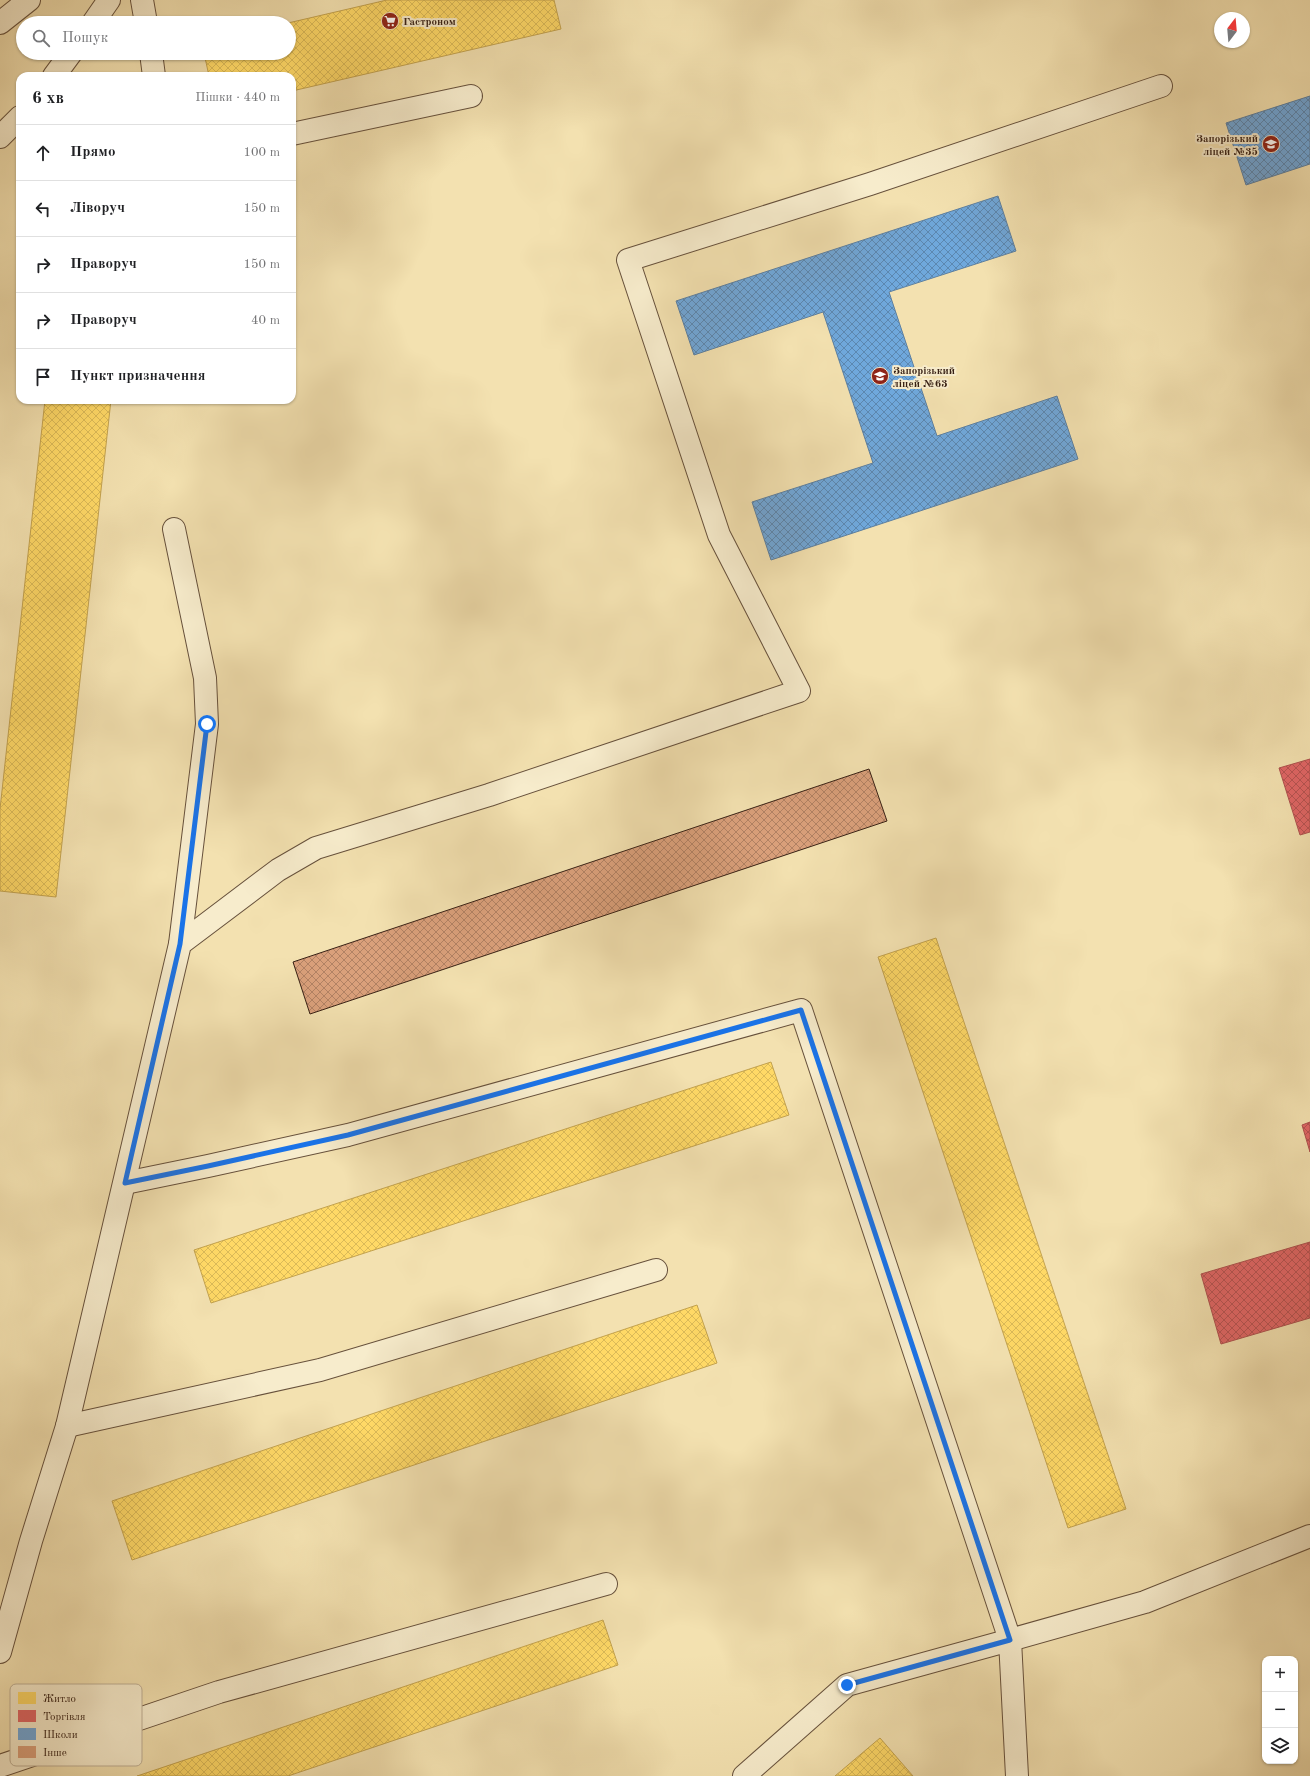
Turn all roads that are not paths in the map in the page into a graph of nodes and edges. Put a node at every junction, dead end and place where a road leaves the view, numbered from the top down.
1 (29, 0) edge
2 (109, 0) edge
3 (142, 0) edge
4 (98, 16) edge
5 (145, 16) edge
6 (0, 23) edge
7 (66, 60) edge
8 (152, 60) edge
9 (57, 72) edge
10 (153, 72) edge
11 (1161, 86) dead end
12 (471, 96) dead end
13 (16, 121) edge
14 (296, 133) edge
15 (0, 137) edge
16 (174, 529) dead end
17 (180, 944) junction
18 (125, 1183) junction
19 (656, 1270) dead end
20 (66, 1426) junction
21 (1310, 1536) edge
22 (606, 1584) dead end
23 (1010, 1640) junction
24 (0, 1652) edge
25 (142, 1718) edge
26 (10, 1763) edge
27 (0, 1766) edge
28 (744, 1776) edge
29 (1017, 1776) edge

1 - 6 street
2 - 4 street
3 - 5 street
7 - 9 street
8 - 10 street
11 - 17 street
12 - 14 street
13 - 15 street
16 - 17 street
17 - 18 street
18 - 20 street
18 - 23 street
19 - 20 street
20 - 24 street
21 - 23 street
22 - 25 street
23 - 28 street
23 - 29 street
26 - 27 street

